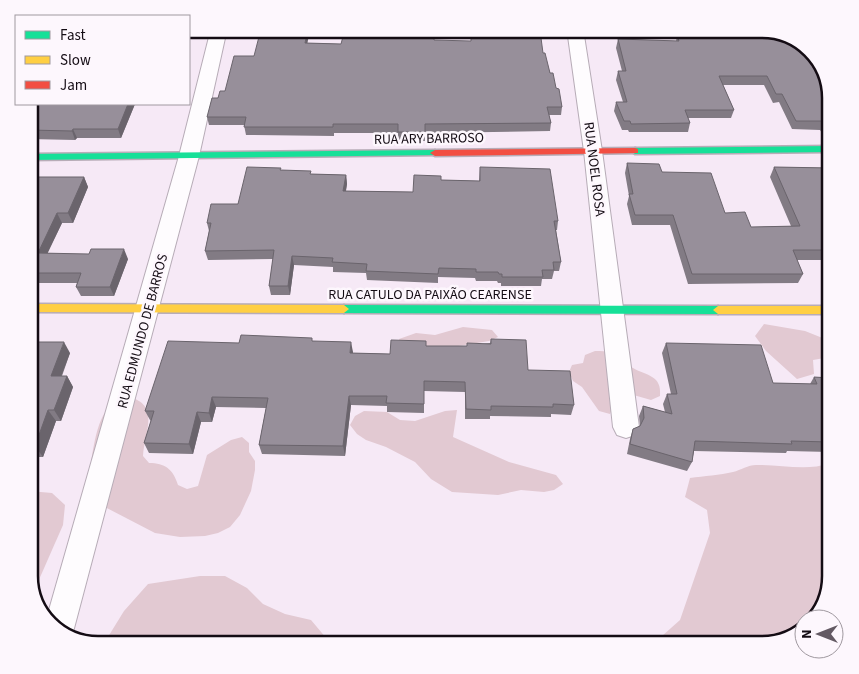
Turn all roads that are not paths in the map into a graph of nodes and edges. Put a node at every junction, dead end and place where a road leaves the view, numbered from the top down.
1 (217, 38) edge
2 (576, 38) edge
3 (822, 150) edge
4 (593, 151) junction
5 (190, 156) junction
6 (38, 157) edge
7 (38, 308) edge
8 (148, 308) junction
9 (611, 310) junction
10 (822, 310) edge
11 (626, 427) dead end
12 (60, 623) edge

1 - 5 street, RUA EDMUNDO DE BARROS
2 - 4 street, RUA NOEL ROSA
3 - 4 street, RUA ARY BARROSO
4 - 5 street, RUA ARY BARROSO
4 - 9 street, RUA NOEL ROSA
5 - 6 street, RUA ARY BARROSO
5 - 8 street, RUA EDMUNDO DE BARROS
7 - 8 street, RUA CATULO DA PAIXÃO CEARENSE
8 - 9 street, RUA CATULO DA PAIXÃO CEARENSE
8 - 12 street, RUA EDMUNDO DE BARROS
9 - 10 street, RUA CATULO DA PAIXÃO CEARENSE
9 - 11 street, RUA NOEL ROSA

